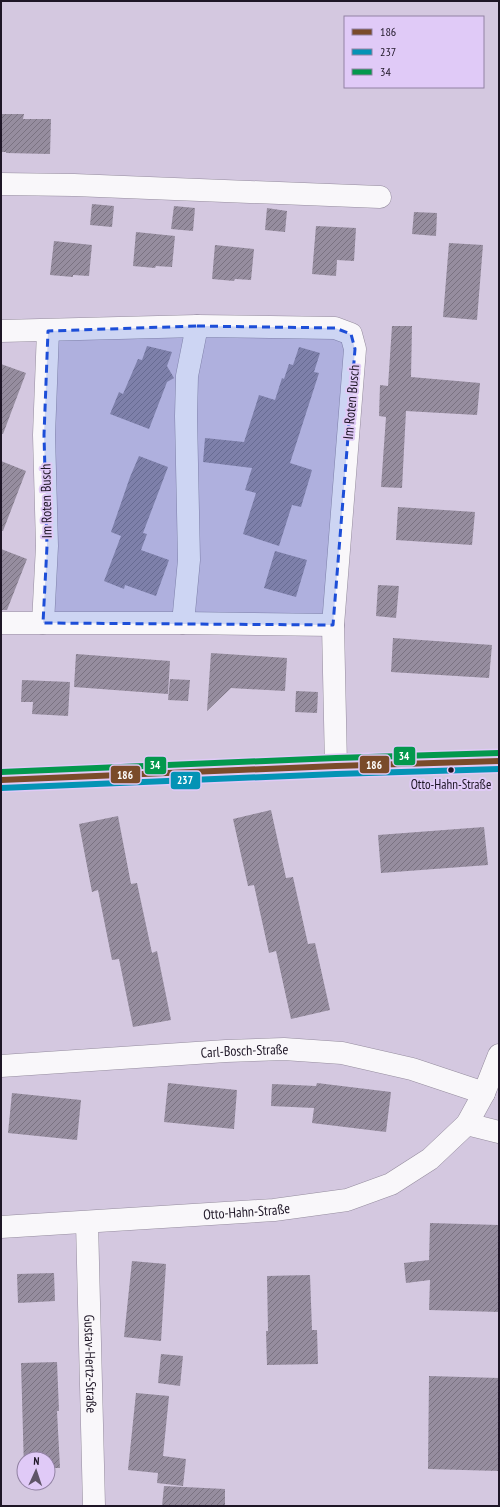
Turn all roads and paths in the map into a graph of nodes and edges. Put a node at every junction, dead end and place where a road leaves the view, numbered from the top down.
1 (1, 184) edge
2 (380, 197) dead end
3 (197, 326) junction
4 (1, 331) edge
5 (48, 331) junction
6 (43, 623) junction
7 (183, 623) junction
8 (1, 624) edge
9 (333, 625) junction
10 (499, 761) edge
11 (336, 766) junction
12 (1, 780) edge
13 (499, 1055) edge
14 (1, 1066) edge
15 (484, 1093) junction
16 (467, 1124) junction
17 (499, 1132) edge
18 (87, 1222) junction
19 (1, 1227) edge
20 (94, 1506) edge

1 - 2 street
3 - 5 street, Im Roten Busch
3 - 7 street
3 - 9 street, Im Roten Busch
4 - 5 street, Im Roten Busch
5 - 6 street, Im Roten Busch
6 - 7 street
6 - 8 street
7 - 9 street
9 - 11 street, Im Roten Busch
10 - 11 street
11 - 12 street
13 - 15 street, Otto-Hahn-Straße
14 - 15 street, Carl-Bosch-Straße
15 - 16 street, Otto-Hahn-Straße
16 - 17 street
16 - 18 street, Otto-Hahn-Straße
18 - 19 street, Otto-Hahn-Straße
18 - 20 street, Gustav-Hertz-Straße

